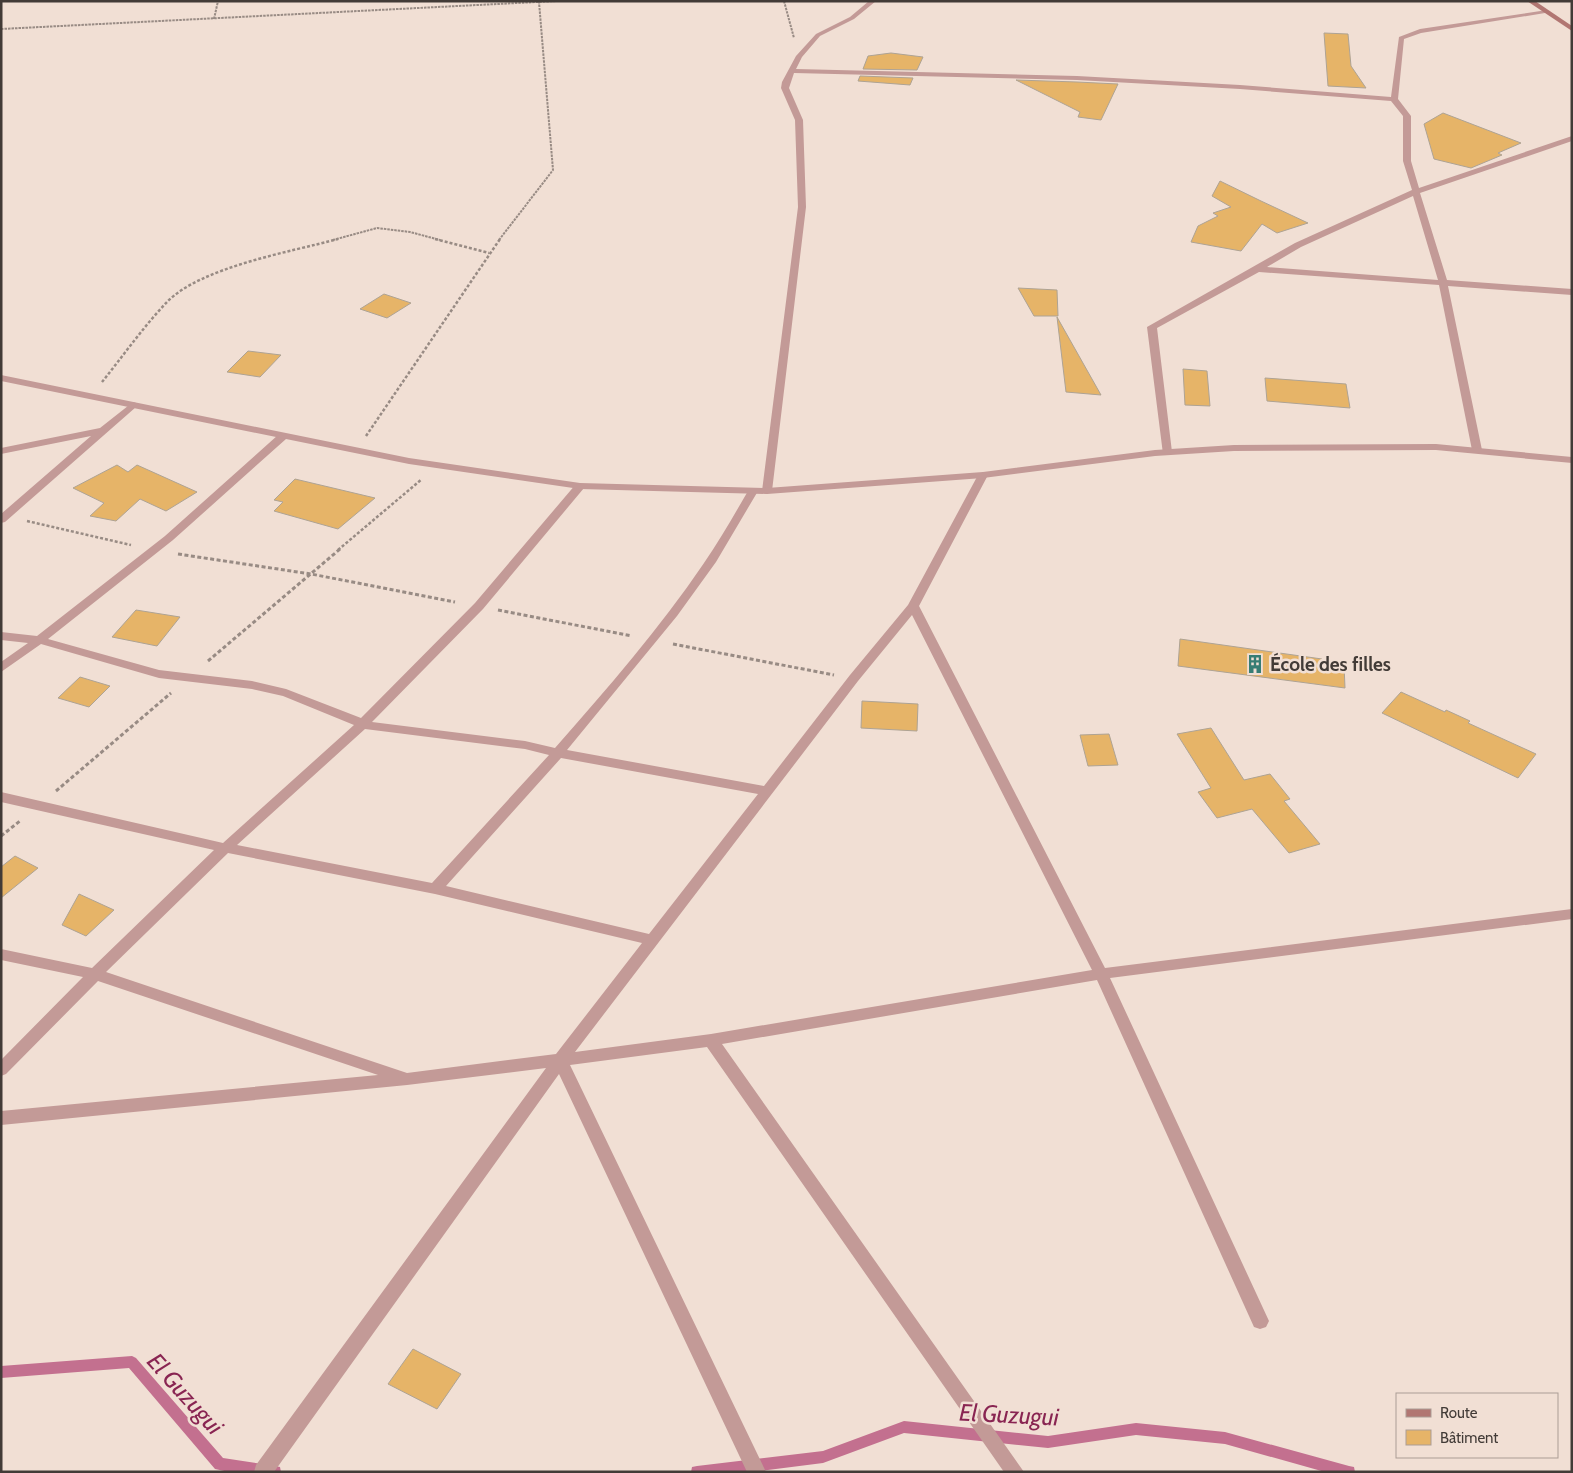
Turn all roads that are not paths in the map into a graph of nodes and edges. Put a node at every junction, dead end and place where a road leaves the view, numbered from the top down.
1 (873, 1) edge
2 (1530, 1) edge
3 (1545, 11) junction
4 (1572, 29) edge
5 (792, 71) junction
6 (1394, 99) junction
7 (1572, 138) edge
8 (1417, 191) junction
9 (1258, 269) junction
10 (1443, 283) junction
11 (1572, 292) edge
12 (1, 378) edge
13 (133, 405) junction
14 (104, 431) junction
15 (282, 436) junction
16 (1477, 450) junction
17 (1, 451) edge
18 (1167, 452) junction
19 (1572, 460) edge
20 (983, 475) junction
21 (580, 486) junction
22 (753, 491) junction
23 (768, 491) junction
24 (4, 518) edge
25 (914, 606) junction
26 (1, 636) edge
27 (39, 640) junction
28 (1, 668) edge
29 (363, 724) junction
30 (559, 753) junction
31 (767, 791) junction
32 (1, 797) edge
33 (226, 848) junction
34 (435, 889) junction
35 (1572, 914) edge
36 (652, 940) junction
37 (1, 954) edge
38 (94, 974) junction
39 (1101, 974) junction
40 (711, 1040) junction
41 (560, 1060) junction
42 (1, 1070) edge
43 (407, 1078) junction
44 (1, 1118) edge
45 (1260, 1321) dead end
46 (263, 1472) edge
47 (758, 1472) edge
48 (1015, 1472) edge

1 - 5 street
2 - 3 main road
3 - 4 main road
3 - 6 street
5 - 6 street
5 - 23 street
6 - 8 street
7 - 8 street
8 - 9 street
8 - 10 street
9 - 10 street
9 - 18 street
10 - 11 street
10 - 16 street
12 - 13 street
13 - 14 street
13 - 15 street
14 - 17 street
14 - 24 street
15 - 21 street
15 - 27 street
16 - 18 street
16 - 19 street
18 - 20 street
20 - 23 street
20 - 25 street
21 - 22 street
21 - 29 street
22 - 23 street
22 - 30 street
25 - 31 street
25 - 39 street
26 - 27 street
27 - 28 street
27 - 29 street
29 - 30 street
29 - 33 street
30 - 31 street
30 - 34 street
31 - 36 street
32 - 33 street
33 - 34 street
33 - 38 street
34 - 36 street
35 - 39 street
36 - 41 street
37 - 38 street
38 - 42 street
38 - 43 street
39 - 40 street
39 - 45 street
40 - 41 street
40 - 48 street
41 - 43 street
41 - 46 street
41 - 47 street
43 - 44 street

